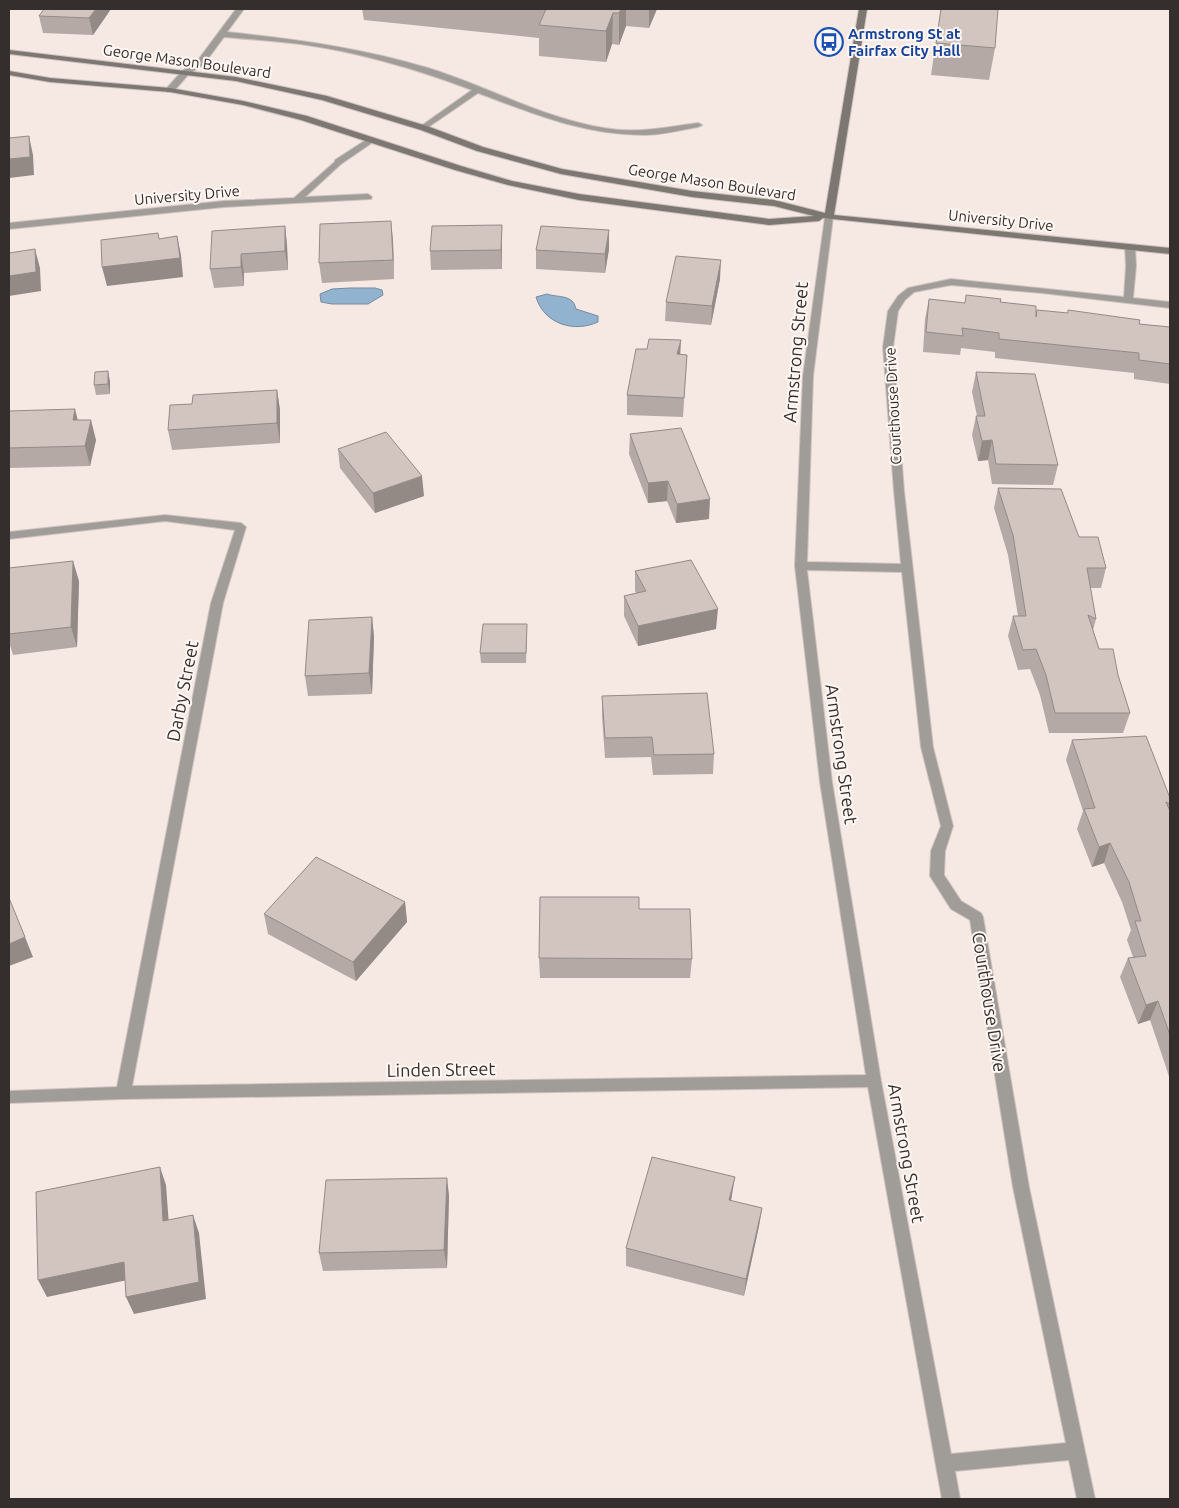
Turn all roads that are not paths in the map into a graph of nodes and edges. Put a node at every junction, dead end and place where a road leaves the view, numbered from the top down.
1 (240, 9) edge
2 (863, 9) edge
3 (221, 34) junction
4 (9, 52) edge
5 (185, 73) junction
6 (9, 74) edge
7 (478, 89) junction
8 (170, 90) junction
9 (698, 125) dead end
10 (424, 128) junction
11 (372, 140) junction
12 (368, 197) dead end
13 (296, 201) junction
14 (829, 217) junction
15 (9, 226) edge
16 (1130, 247) junction
17 (1170, 251) edge
18 (1128, 300) junction
19 (1170, 305) edge
20 (9, 536) edge
21 (801, 566) junction
22 (907, 568) junction
23 (874, 1081) junction
24 (123, 1093) junction
25 (9, 1097) edge
26 (1076, 1451) junction
27 (945, 1463) junction
28 (951, 1499) edge
29 (1086, 1499) edge

1 - 3 street
2 - 14 street, Armstrong Street
3 - 5 street
3 - 7 street
4 - 5 street, George Mason Boulevard
5 - 8 street
5 - 10 street, George Mason Boulevard
6 - 8 street, George Mason Boulevard
7 - 9 street
7 - 10 street
8 - 11 street, George Mason Boulevard
10 - 14 street, George Mason Boulevard
11 - 13 street
11 - 14 street, George Mason Boulevard
12 - 13 street, University Drive
13 - 15 street, University Drive
14 - 16 street, University Drive
14 - 21 street, Armstrong Street
16 - 17 street, University Drive
16 - 18 street
18 - 19 street, Courthouse Drive
18 - 22 street, Courthouse Drive
20 - 24 street, Darby Street
21 - 22 street
21 - 23 street, Armstrong Street
22 - 26 street, Courthouse Drive
23 - 24 street, Linden Street
23 - 27 street, Armstrong Street
24 - 25 street, Linden Street
26 - 27 street
26 - 29 street, Courthouse Drive
27 - 28 street, Armstrong Street

